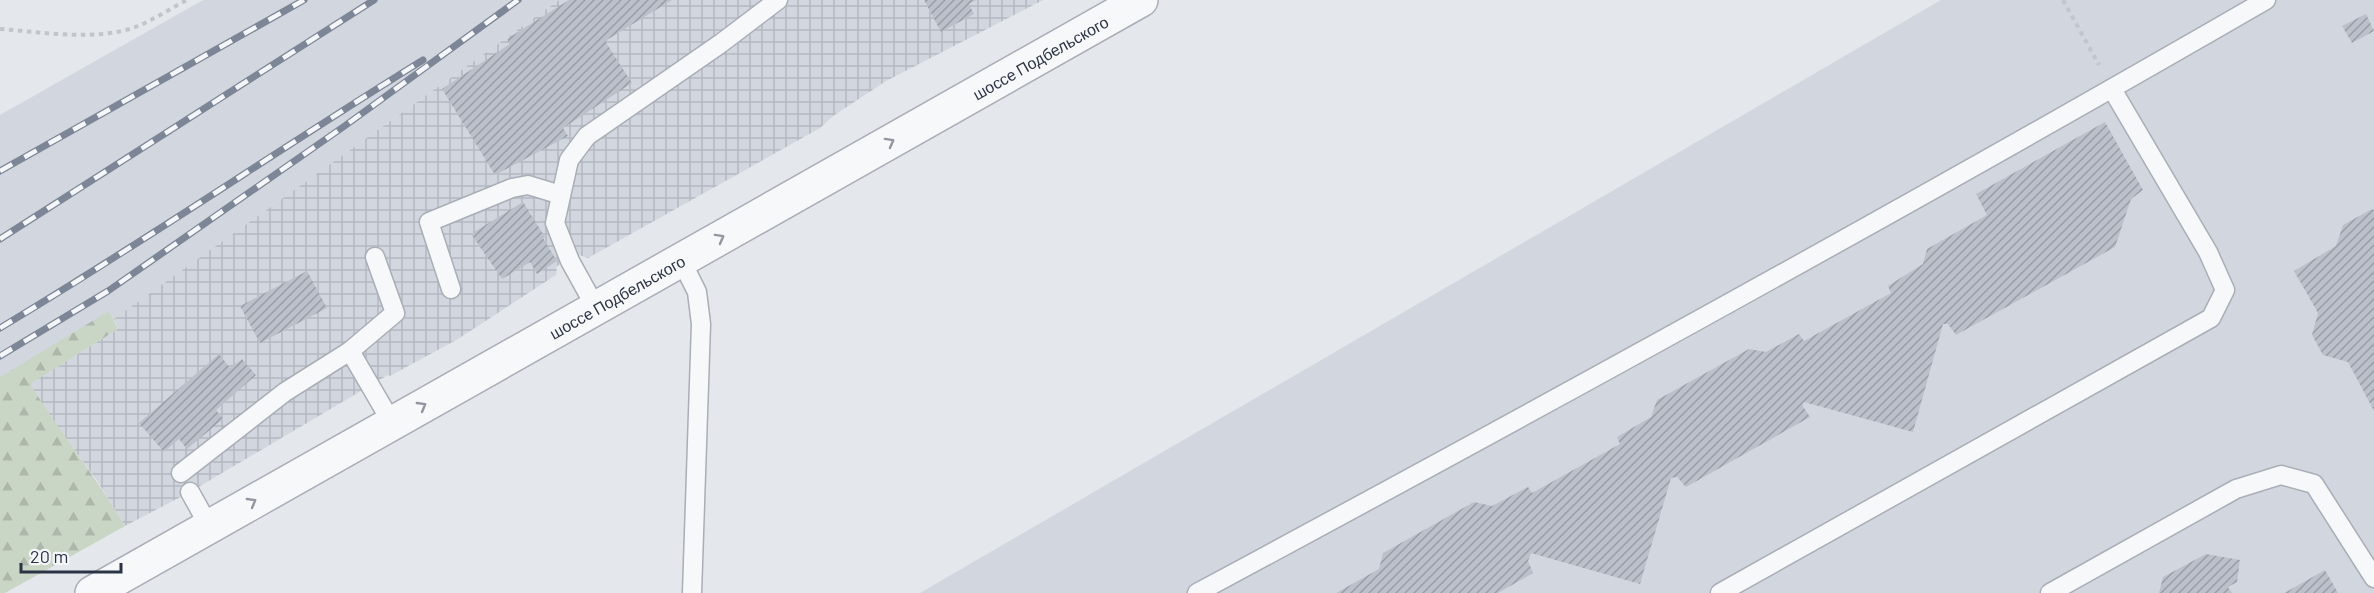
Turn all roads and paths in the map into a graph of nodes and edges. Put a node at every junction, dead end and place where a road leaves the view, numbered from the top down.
1 (187, 0) edge
2 (778, 0) edge
3 (1141, 0) edge
4 (2063, 0) edge
5 (2266, 0) edge
6 (0, 29) edge
7 (2108, 81) junction
8 (561, 195) junction
9 (375, 257) dead end
10 (681, 260) junction
11 (451, 289) dead end
12 (596, 308) junction
13 (350, 351) junction
14 (392, 423) junction
15 (181, 473) dead end
16 (190, 492) dead end
17 (209, 526) junction
18 (2374, 578) edge
19 (92, 593) edge
20 (692, 593) edge
21 (1197, 593) edge
22 (1720, 593) edge
23 (2050, 593) edge

1 - 6 path
2 - 8 lane
10 -> 3 street, шоссе Подбельского
4 - 7 path
5 - 7 lane
7 - 21 lane
7 - 22 lane
8 - 11 lane
8 - 12 lane
9 - 13 lane
10 - 12 street, шоссе Подбельского
10 - 20 lane
14 -> 12 street, шоссе Подбельского
13 - 14 lane
13 - 15 lane
17 -> 14 street, шоссе Подбельского
16 - 17 lane
17 - 19 street, шоссе Подбельского
18 - 23 lane

